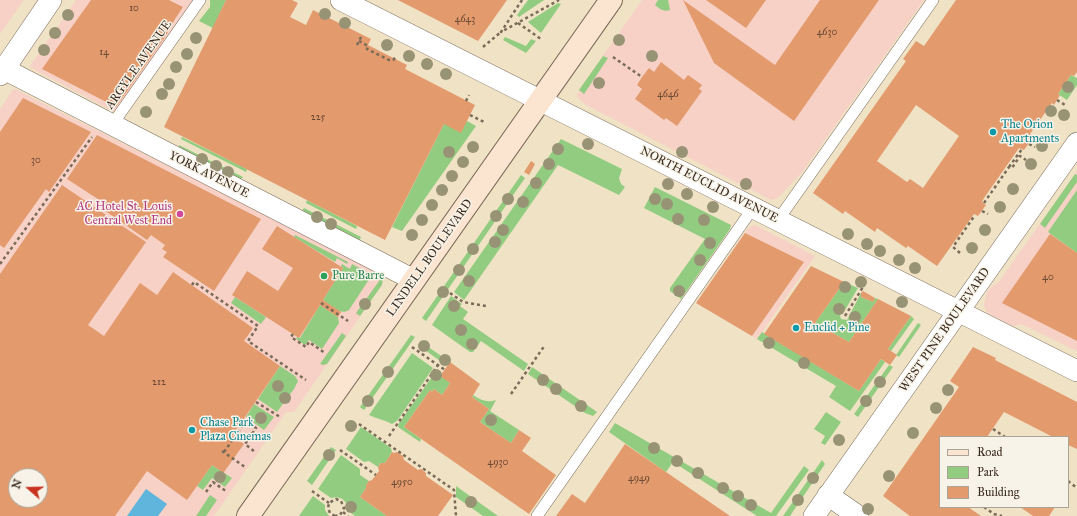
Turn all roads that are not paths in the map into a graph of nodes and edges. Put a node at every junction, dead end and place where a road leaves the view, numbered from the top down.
1 (51, 0) edge
2 (200, 0) edge
3 (341, 0) edge
4 (611, 0) edge
5 (933, 0) edge
6 (2, 72) edge
7 (541, 101) junction
8 (104, 128) junction
9 (1077, 143) edge
10 (753, 208) junction
11 (778, 220) junction
12 (414, 280) junction
13 (959, 311) junction
14 (1077, 371) edge
15 (828, 495) junction
16 (248, 516) edge
17 (537, 516) edge
18 (814, 516) edge
19 (858, 516) edge

1 - 6 street
2 - 8 lane, ARGYLE AVENUE
3 - 7 street, NORTH EUCLID AVENUE
4 - 7 main road, LINDELL BOULEVARD
5 - 11 lane
6 - 8 street, YORK AVENUE
7 - 10 street, NORTH EUCLID AVENUE
7 - 12 main road, LINDELL BOULEVARD
8 - 12 street, YORK AVENUE
9 - 13 street, WEST PINE BOULEVARD
10 - 11 street, NORTH EUCLID AVENUE
10 - 17 lane
11 - 13 street, NORTH EUCLID AVENUE
12 - 16 main road, LINDELL BOULEVARD
13 - 14 street, NORTH EUCLID AVENUE
13 - 15 street, WEST PINE BOULEVARD
15 - 18 street, WEST PINE BOULEVARD
15 - 19 street

